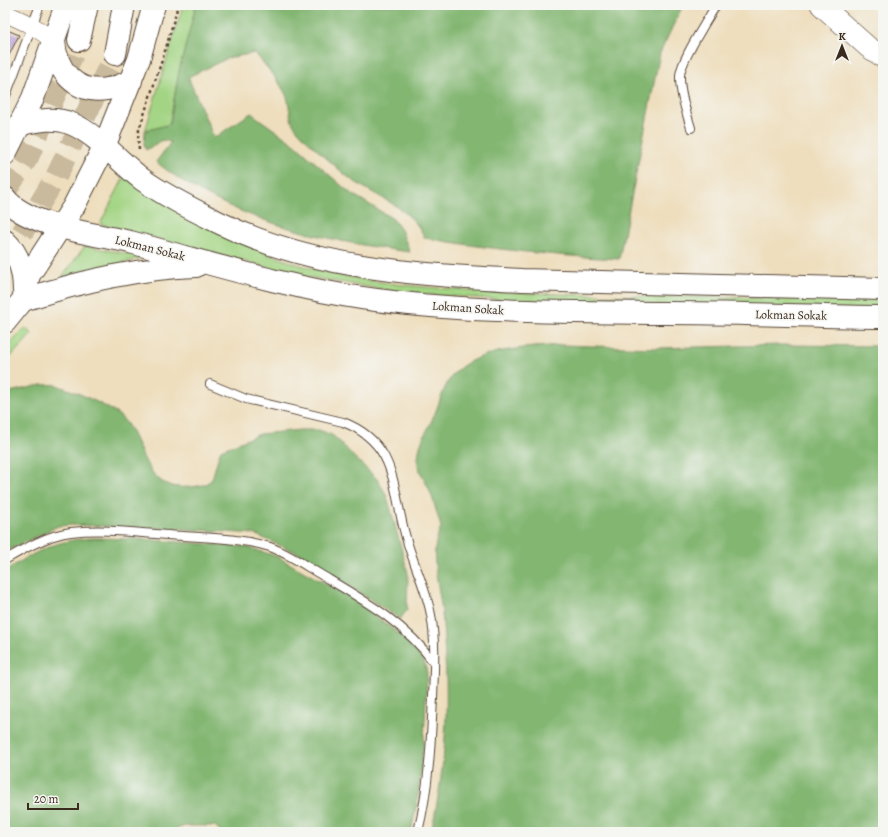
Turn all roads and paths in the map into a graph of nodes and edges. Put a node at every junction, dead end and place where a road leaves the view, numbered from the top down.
1 (40, 5) edge
2 (66, 5) edge
3 (87, 5) edge
4 (124, 5) edge
5 (154, 5) edge
6 (178, 5) edge
7 (716, 5) edge
8 (821, 5) edge
9 (5, 12) edge
10 (33, 26) junction
11 (79, 40) tunnel mouth
12 (54, 41) junction
13 (115, 54) tunnel mouth
14 (883, 57) edge
15 (131, 82) junction
16 (5, 98) edge
17 (692, 128) dead end
18 (14, 130) edge
19 (108, 151) junction
20 (5, 154) edge
21 (142, 154) dead end
22 (5, 198) edge
23 (61, 227) junction
24 (5, 241) edge
25 (219, 265) junction
26 (883, 289) edge
27 (23, 300) junction
28 (883, 317) edge
29 (5, 322) edge
30 (210, 384) dead end
31 (5, 560) edge
32 (434, 664) junction
33 (418, 832) edge

1 - 10 lane
2 - 12 main road
3 - 11 main road
4 - 13 main road
5 - 15 main road
6 - 21 path
7 - 17 lane
8 - 14 street
9 - 10 street
10 - 12 street
10 - 16 lane
12 - 15 main road
12 - 18 main road
15 - 19 main road
18 - 19 main road
18 - 20 main road
19 - 23 main road
19 - 26 main road
22 - 23 main road, Lokman Sokak
23 - 25 main road, Lokman Sokak
23 - 27 main road
24 - 27 main road
25 - 27 main road
25 - 28 main road, Lokman Sokak
27 - 29 main road
30 - 32 lane
31 - 32 lane
32 - 33 lane

